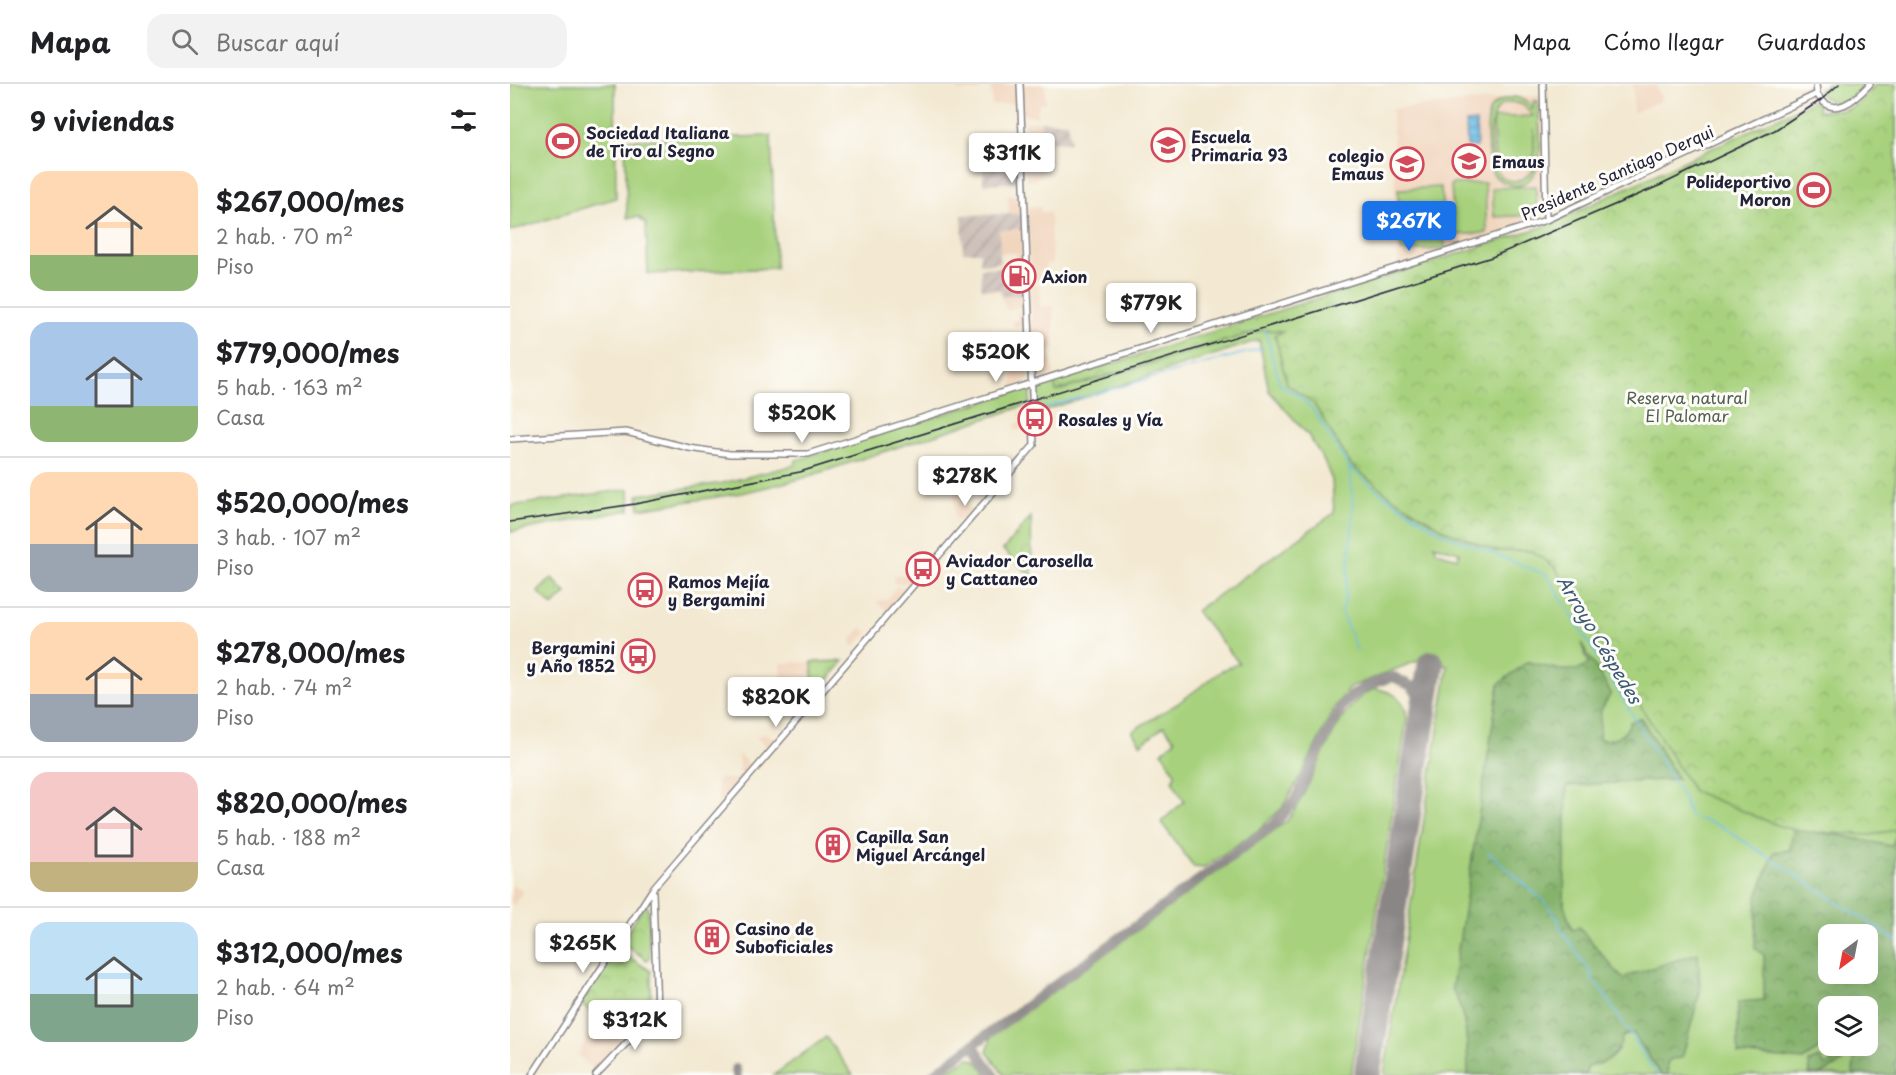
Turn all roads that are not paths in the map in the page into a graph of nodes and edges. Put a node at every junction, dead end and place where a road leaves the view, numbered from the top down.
1 (1020, 84) edge
2 (1543, 84) edge
3 (1816, 84) edge
4 (1870, 84) edge
5 (1817, 94) junction
6 (1546, 220) junction
7 (1031, 385) junction
8 (510, 439) edge
9 (654, 887) junction
10 (532, 1075) edge
11 (596, 1075) edge

1 - 7 street
2 - 6 street
3 - 5 street
4 - 5 street
5 - 6 street, Presidente Santiago Derqui
6 - 7 street, Presidente Santiago Derqui
7 - 8 street, Presidente Santiago Derqui
7 - 9 street
9 - 10 street
9 - 11 street

